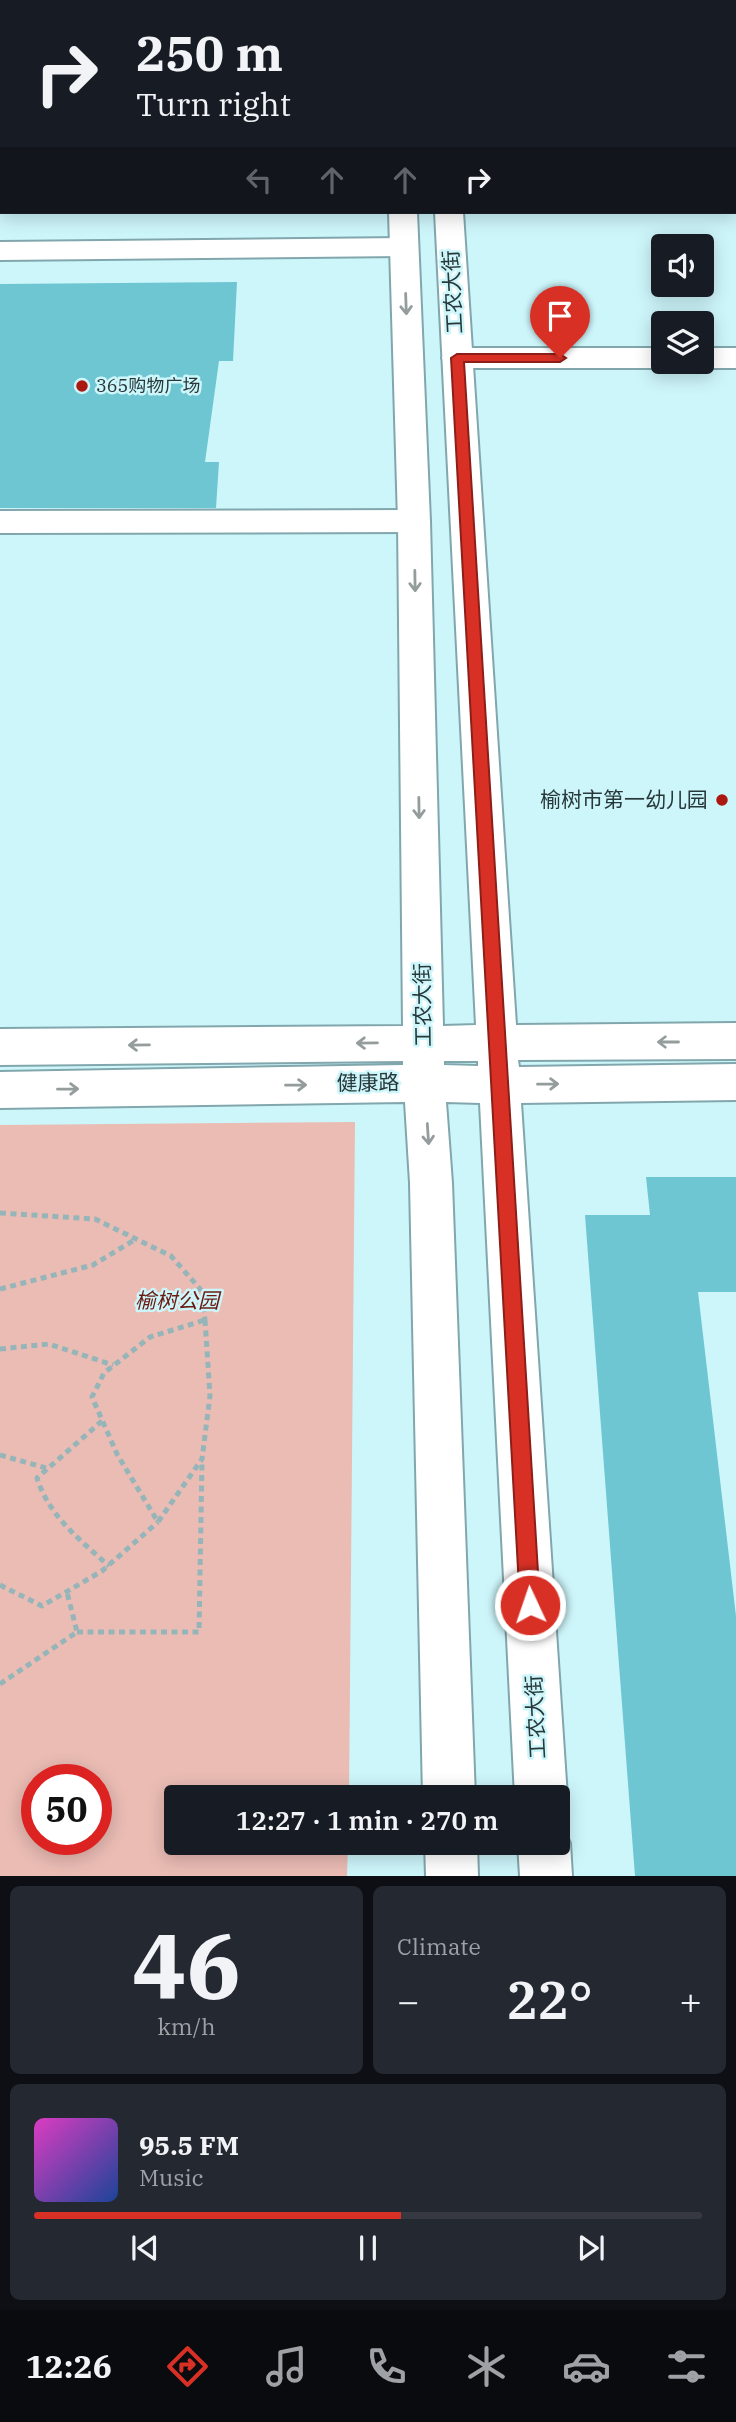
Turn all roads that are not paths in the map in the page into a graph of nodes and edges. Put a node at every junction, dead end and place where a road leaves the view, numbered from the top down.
1 (449, 214) edge
2 (403, 229) edge
3 (0, 251) edge
4 (457, 358) junction
5 (651, 358) edge
6 (714, 358) edge
7 (736, 358) edge
8 (414, 521) junction
9 (0, 522) edge
10 (736, 1041) edge
11 (423, 1042) junction
12 (498, 1043) junction
13 (0, 1047) edge
14 (736, 1082) edge
15 (424, 1083) junction
16 (500, 1085) junction
17 (0, 1090) edge
18 (449, 1785) edge
19 (540, 1785) edge
20 (451, 1855) edge
21 (545, 1855) edge
22 (452, 1876) edge
23 (546, 1876) edge

1 - 4 main road, 工农大街
2 - 3 main road
2 -> 8 main road, 工农大街
4 - 5 main road
4 - 12 main road, 工农大街
6 - 7 main road
8 - 9 main road
8 -> 11 main road, 工农大街
10 -> 12 main road, 健康路
11 - 12 main road, 健康路
11 -> 13 main road, 健康路
11 - 15 main road, 工农大街
12 - 16 main road, 工农大街
16 -> 14 main road, 健康路
15 - 16 main road, 健康路
17 -> 15 main road, 健康路
15 -> 18 main road, 工农大街
16 - 19 main road, 工农大街
20 - 22 main road
21 - 23 main road

